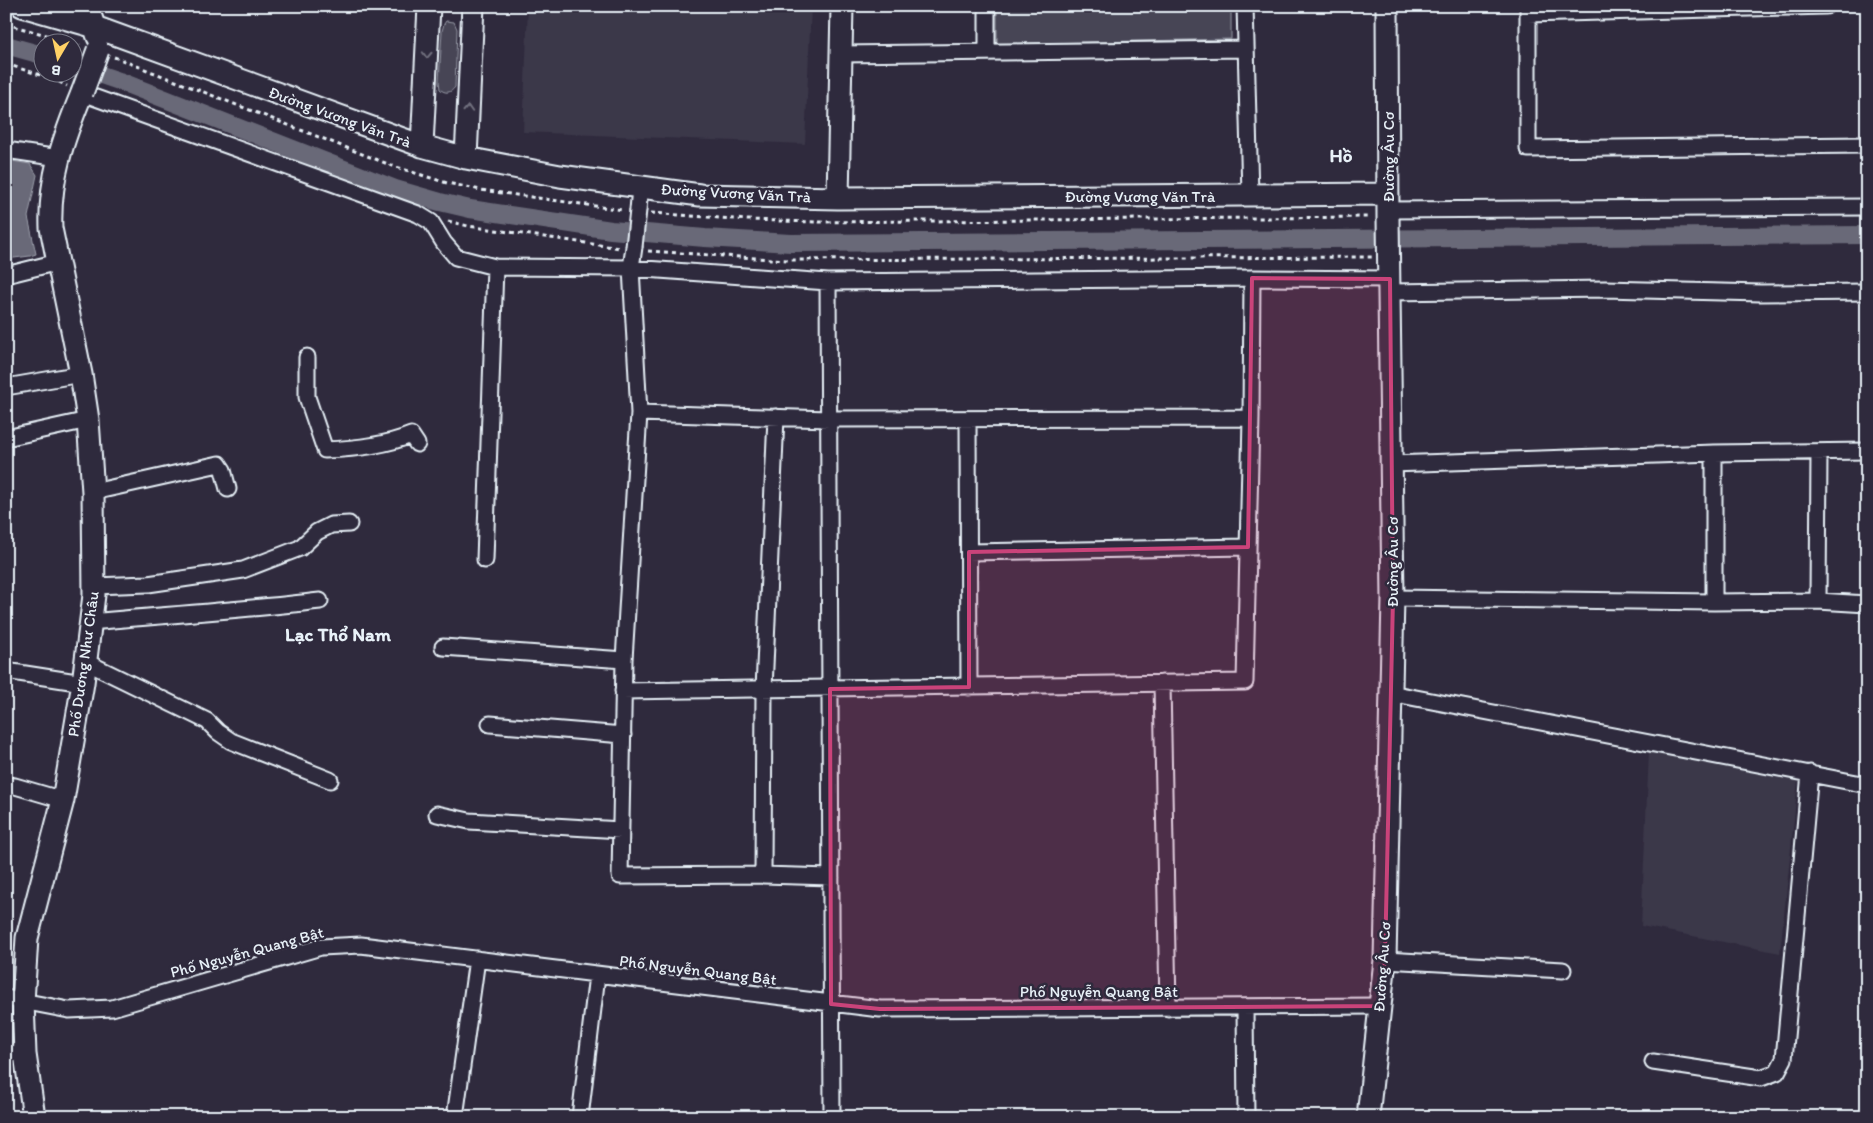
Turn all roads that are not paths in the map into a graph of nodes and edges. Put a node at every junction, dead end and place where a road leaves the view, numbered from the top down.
1 (22, 6) edge
2 (87, 6) edge
3 (429, 6) edge
4 (473, 6) edge
5 (842, 6) edge
6 (987, 6) edge
7 (1245, 6) edge
8 (1387, 6) edge
9 (1826, 6) edge
10 (1528, 10) edge
11 (95, 27) junction
12 (1246, 49) junction
13 (987, 52) junction
14 (842, 54) junction
15 (82, 93) junction
16 (1867, 145) edge
17 (422, 146) junction
18 (6, 150) edge
19 (59, 158) junction
20 (466, 158) junction
21 (640, 188) junction
22 (1250, 195) junction
23 (838, 198) junction
24 (1388, 202) junction
25 (1867, 207) edge
26 (58, 262) junction
27 (495, 267) junction
28 (631, 268) junction
29 (1389, 273) junction
30 (6, 275) edge
31 (1252, 278) junction
32 (828, 282) junction
33 (1867, 292) edge
34 (307, 357) dead end
35 (81, 374) junction
36 (6, 387) edge
37 (639, 413) junction
38 (776, 417) junction
39 (1251, 418) junction
40 (829, 419) junction
41 (968, 419) junction
42 (88, 420) junction
43 (6, 438) edge
44 (417, 444) dead end
45 (1867, 451) edge
46 (1819, 452) junction
47 (1714, 453) junction
48 (1391, 464) junction
49 (228, 489) dead end
50 (93, 492) junction
51 (349, 524) dead end
52 (1248, 547) junction
53 (969, 552) junction
54 (485, 560) dead end
55 (94, 586) junction
56 (1393, 598) junction
57 (320, 601) dead end
58 (1818, 601) junction
59 (1714, 602) junction
60 (1867, 604) edge
61 (90, 622) junction
62 (443, 647) dead end
63 (624, 660) junction
64 (86, 662) junction
65 (6, 670) edge
66 (83, 683) junction
67 (1162, 683) junction
68 (970, 687) junction
69 (764, 689) junction
70 (830, 689) junction
71 (623, 691) junction
72 (1390, 693) junction
73 (490, 724) dead end
74 (623, 735) junction
75 (1810, 773) junction
76 (330, 780) dead end
77 (6, 785) edge
78 (1867, 785) edge
79 (62, 800) junction
80 (437, 814) dead end
81 (621, 830) junction
82 (763, 875) junction
83 (831, 877) junction
84 (477, 959) junction
85 (1385, 960) junction
86 (1563, 970) dead end
87 (597, 975) junction
88 (14, 1000) edge
89 (831, 1004) junction
90 (1379, 1006) junction
91 (1245, 1007) junction
92 (1168, 1008) junction
93 (15, 1054) edge
94 (1653, 1062) dead end
95 (34, 1117) edge
96 (455, 1117) edge
97 (580, 1117) edge
98 (832, 1117) edge
99 (1246, 1117) edge
100 (1368, 1117) edge

1 - 11 main road, Đường Vương Văn Trà
2 - 11 main road
3 -> 17 main road
20 -> 4 main road
5 - 14 main road
6 - 13 street
7 - 12 street
8 - 24 main road, Đường Âu Cơ
9 - 10 street
10 - 16 street
11 - 15 main road, Phố Dương Như Châu, bridge
11 - 17 main road, Đường Vương Văn Trà
12 - 13 street
12 - 22 street
13 - 14 street
14 - 23 main road
15 - 19 main road, Phố Dương Như Châu
15 - 27 street
17 - 20 main road, Đường Vương Văn Trà
18 - 19 street
19 - 26 main road, Phố Dương Như Châu
20 - 21 main road, Đường Vương Văn Trà
21 - 23 main road, Đường Vương Văn Trà
21 - 28 street, bridge
22 - 23 main road, Đường Vương Văn Trà
22 - 24 main road, Đường Vương Văn Trà
24 - 25 street
24 - 29 main road, Đường Âu Cơ
26 - 30 street
26 - 35 main road, Phố Dương Như Châu
27 - 28 street
27 - 54 street
28 - 32 street
28 - 37 street
29 - 31 street
29 - 33 street
29 - 48 main road, Đường Âu Cơ
31 - 32 street
31 - 39 street
32 - 40 street
34 - 44 street
35 - 36 street
35 - 42 main road, Phố Dương Như Châu
37 - 38 street
37 - 63 street
38 - 40 street
38 - 69 street
39 - 41 street
39 - 52 street
40 - 41 street
40 - 70 street
41 - 53 street
42 - 43 street
42 - 50 main road, Phố Dương Như Châu
45 - 46 street
46 - 47 street
46 - 58 street
47 - 48 street
47 - 59 street
48 - 56 main road, Đường Âu Cơ
49 - 50 street
50 - 55 main road, Phố Dương Như Châu
51 - 55 street
52 - 53 street
52 - 67 street
53 - 68 street
55 - 61 main road, Phố Dương Như Châu
56 - 59 street
56 - 72 main road, Đường Âu Cơ
57 - 61 street
58 - 59 street
58 - 60 street
61 - 64 main road, Phố Dương Như Châu
62 - 63 street
63 - 71 street
64 - 66 main road, Phố Dương Như Châu
64 - 76 street
65 - 66 street
66 - 79 main road, Phố Dương Như Châu
67 - 68 street
67 - 92 street
68 - 70 street
69 - 70 street
69 - 71 street
69 - 82 street
70 - 83 street
71 - 74 street
72 - 75 street
72 - 85 main road, Đường Âu Cơ
73 - 74 street
74 - 81 street
75 - 78 street
75 - 94 street
77 - 79 street
79 - 88 main road, Phố Dương Như Châu
80 - 81 street
81 - 82 street
82 - 83 street
83 - 89 street
84 - 87 street, Phố Nguyễn Quang Bật
84 - 88 street, Phố Nguyễn Quang Bật
84 - 96 street
85 - 86 street
85 - 90 main road, Đường Âu Cơ
87 - 89 street, Phố Nguyễn Quang Bật
87 - 97 street
88 - 93 main road, Phố Dương Như Châu
89 - 92 street, Phố Nguyễn Quang Bật
89 - 98 street
90 - 91 street, Phố Nguyễn Quang Bật
90 - 100 main road, Đường Âu Cơ
91 - 92 street, Phố Nguyễn Quang Bật
91 - 99 street
93 - 95 main road, Phố Dương Như Châu

